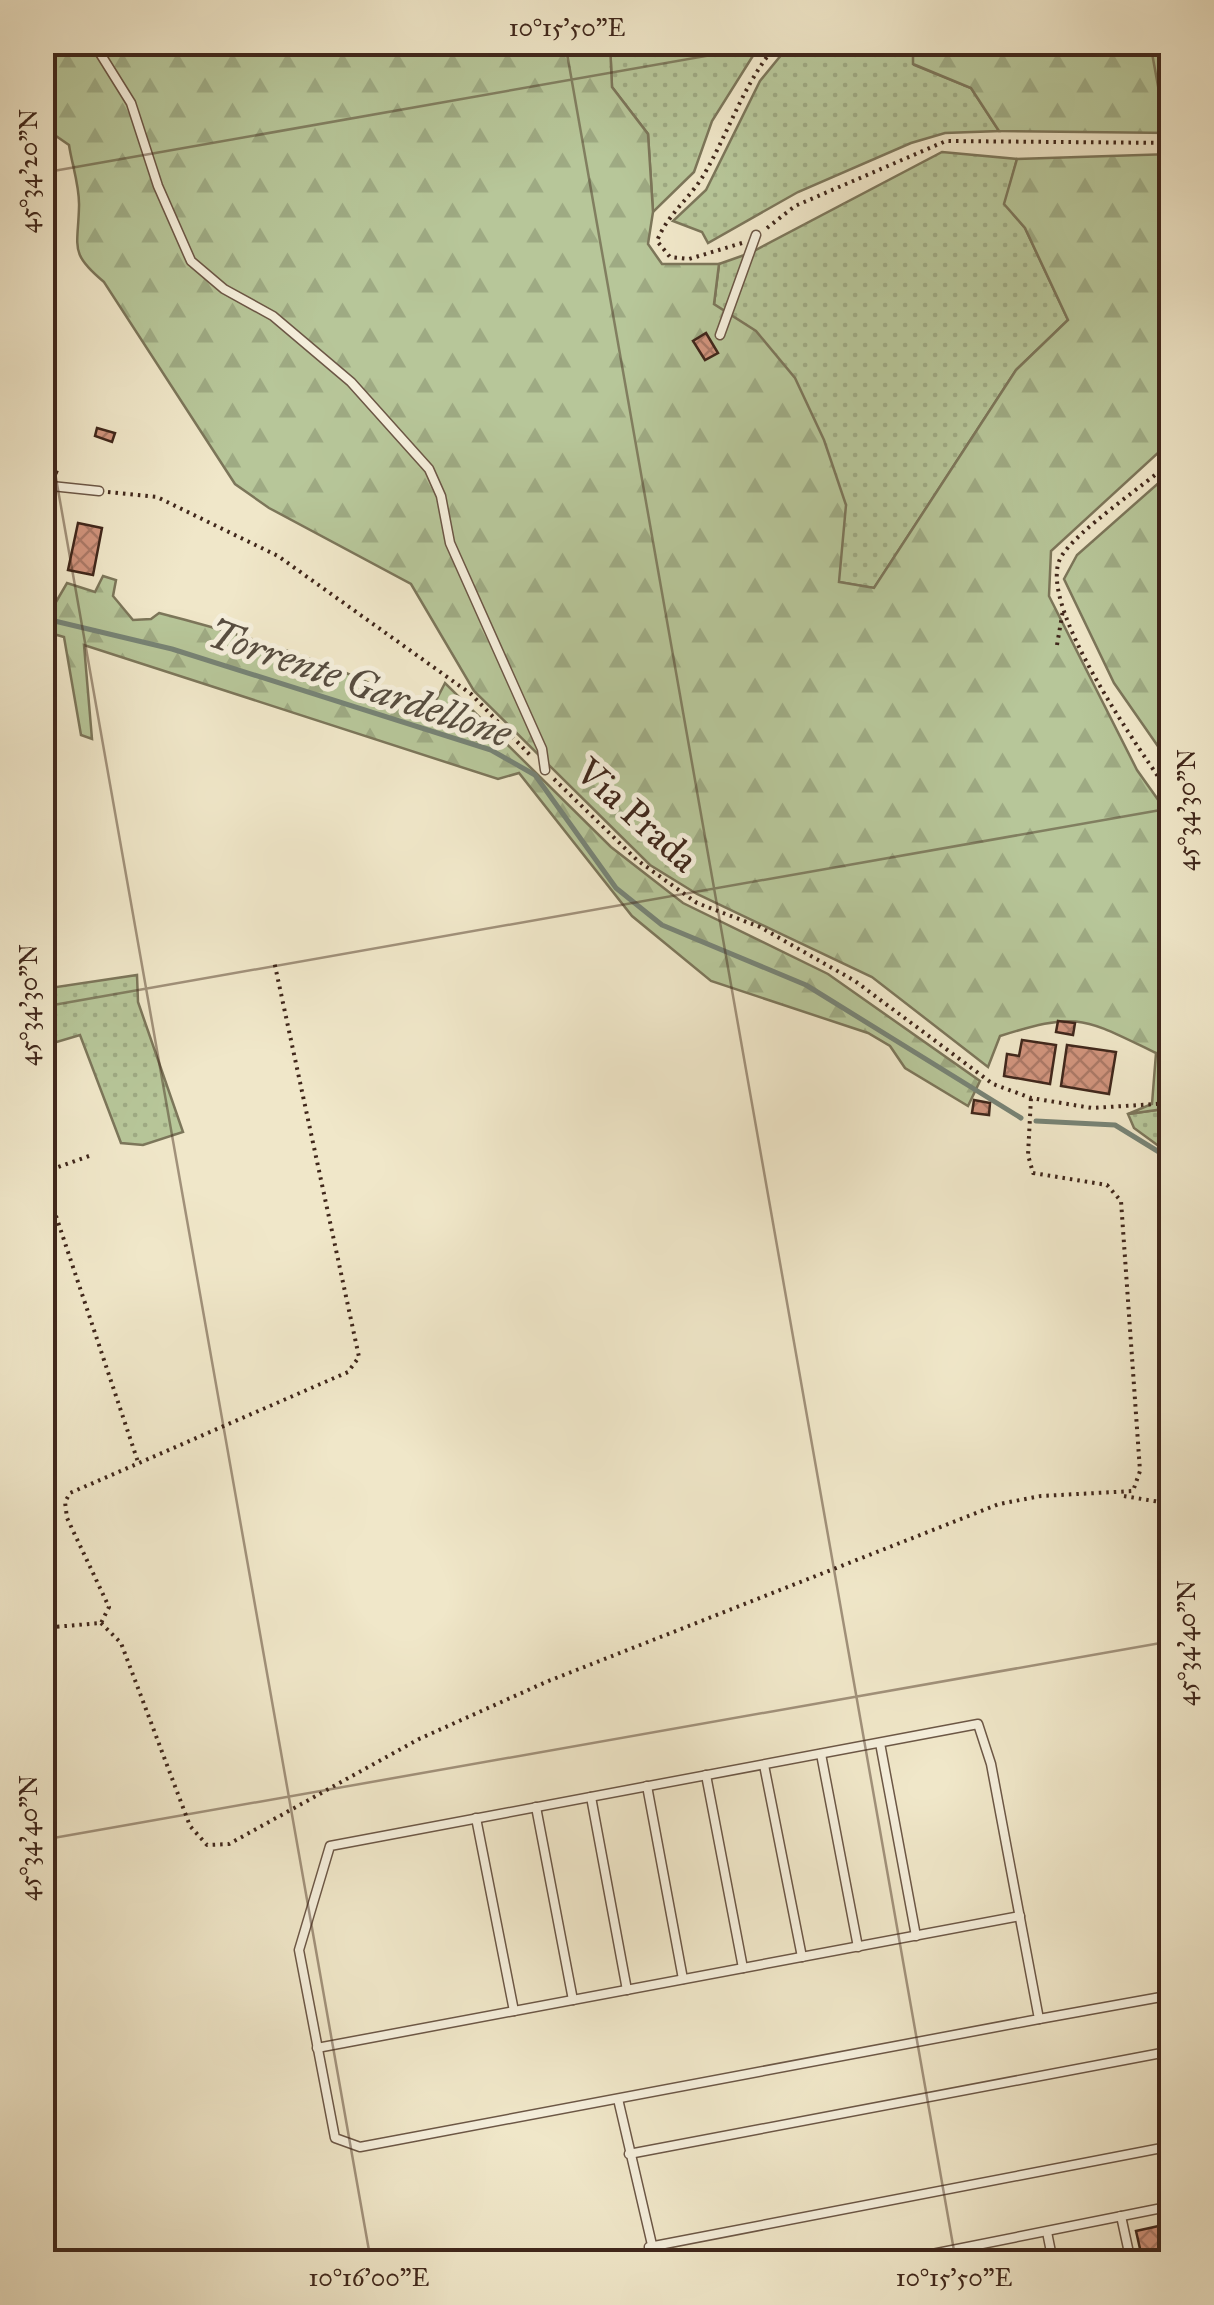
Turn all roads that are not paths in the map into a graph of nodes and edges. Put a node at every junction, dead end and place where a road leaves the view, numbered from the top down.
1 (93, 42) edge
2 (756, 235) road end
3 (720, 336) dead end
4 (42, 485) edge
5 (99, 491) road end
6 (545, 770) road end
7 (880, 1743) junction
8 (821, 1754) junction
9 (764, 1764) junction
10 (706, 1775) junction
11 (647, 1786) junction
12 (591, 1797) junction
13 (536, 1807) junction
14 (476, 1818) junction
15 (1020, 1916) junction
16 (916, 1936) junction
17 (858, 1946) junction
18 (802, 1957) junction
19 (743, 1968) junction
20 (683, 1979) junction
21 (627, 1990) junction
22 (1172, 1995) edge
23 (573, 2000) junction
24 (514, 2011) junction
25 (1039, 2019) junction
26 (317, 2048) junction
27 (1172, 2051) edge
28 (618, 2099) junction
29 (1172, 2146) edge
30 (630, 2154) junction
31 (1172, 2206) edge
32 (1121, 2216) junction
33 (1047, 2232) junction
34 (648, 2247) junction
35 (656, 2262) edge
36 (892, 2262) edge
37 (1053, 2262) edge
38 (1130, 2262) edge

1 - 6 lane
2 - 3 lane
4 - 5 lane
7 - 8 lane
7 - 15 lane
7 - 16 lane
8 - 9 lane
8 - 17 lane
9 - 10 lane
9 - 18 lane
10 - 11 lane
10 - 19 lane
11 - 12 lane
11 - 20 lane
12 - 13 lane
12 - 21 lane
13 - 14 lane
13 - 23 lane
14 - 24 lane
14 - 26 lane
15 - 16 lane
15 - 25 lane
16 - 17 lane
17 - 18 lane
18 - 19 lane
19 - 20 lane
20 - 21 lane
21 - 23 lane
22 - 25 lane
23 - 24 lane
24 - 26 lane
25 - 28 lane
26 - 28 lane
27 - 30 lane
28 - 30 lane
29 - 34 lane
30 - 34 lane
31 - 32 lane
32 - 33 lane
32 - 38 lane
33 - 36 lane
33 - 37 lane
34 - 35 lane

